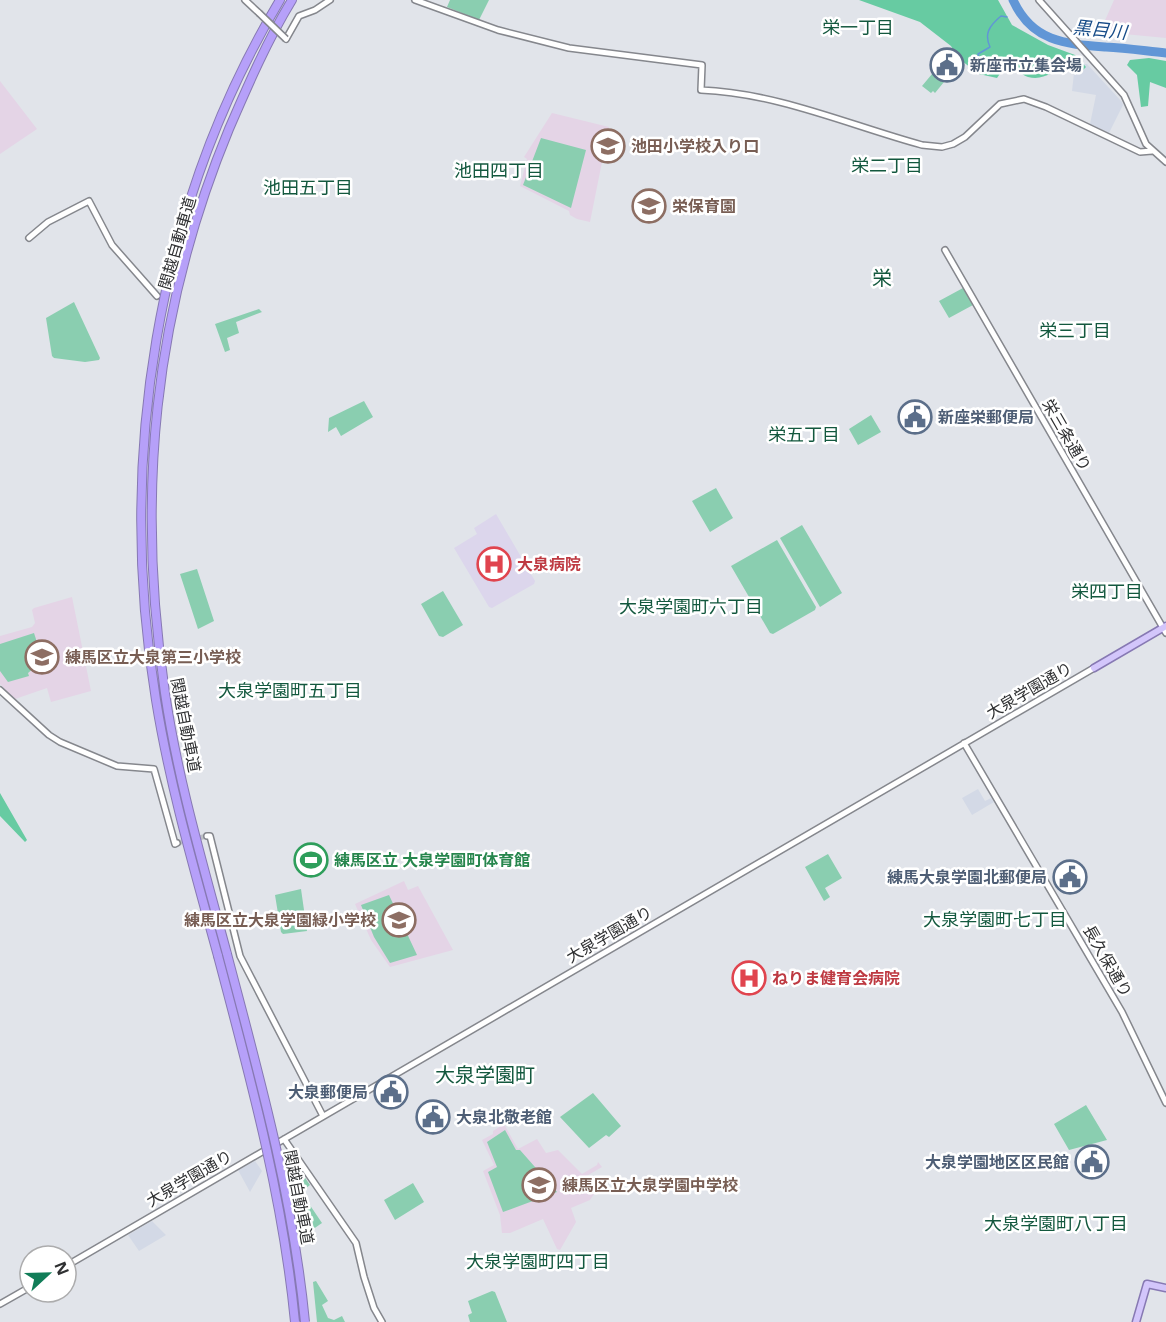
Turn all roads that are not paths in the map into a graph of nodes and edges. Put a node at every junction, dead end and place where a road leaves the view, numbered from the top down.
1 (245, 0) edge
2 (280, 0) edge
3 (292, 0) edge
4 (330, 0) edge
5 (415, 0) edge
6 (1039, 0) edge
7 (1152, 151) junction
8 (1166, 162) edge
9 (29, 238) dead end
10 (945, 250) dead end
11 (157, 296) dead end
12 (1165, 629) edge
13 (1094, 668) joint
14 (0, 690) edge
15 (964, 743) junction
16 (207, 836) dead end
17 (176, 844) dead end
18 (1166, 1102) edge
19 (323, 1116) junction
20 (284, 1139) junction
21 (78, 1259) edge
22 (1166, 1288) edge
23 (18, 1294) edge
24 (0, 1304) edge
25 (295, 1322) edge
26 (304, 1322) edge
27 (382, 1322) edge
28 (1136, 1322) edge

1 - 4 street, bridge
2 - 25 highway, 関越自動車道, bridge
3 - 26 highway, 関越自動車道, bridge
5 - 7 street
6 - 7 street
7 - 8 street
9 - 11 street
10 - 12 street, 栄三条通り
12 - 13 main road, 大泉学園通り
13 - 15 street, 大泉学園通り
14 - 17 street
15 - 18 street, 長久保通り
15 - 19 street, 大泉学園通り
16 - 19 street
19 - 20 street, 大泉学園通り
20 - 21 street, 大泉学園通り
20 - 27 street
22 - 28 main road
23 - 24 street

